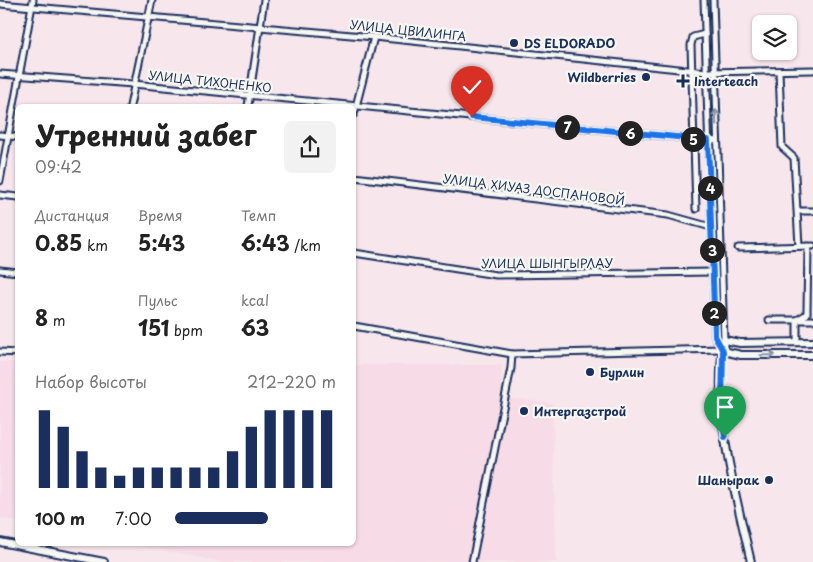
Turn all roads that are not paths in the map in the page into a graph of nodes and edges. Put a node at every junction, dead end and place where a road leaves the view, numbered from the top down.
1 (152, 0) edge
2 (264, 0) edge
3 (704, 0) edge
4 (714, 0) edge
5 (33, 3) edge
6 (0, 4) edge
7 (149, 16) junction
8 (260, 26) junction
9 (705, 34) junction
10 (374, 36) junction
11 (691, 70) junction
12 (813, 70) edge
13 (779, 71) junction
14 (707, 72) junction
15 (714, 72) junction
16 (0, 74) edge
17 (19, 75) junction
18 (133, 84) junction
19 (250, 95) junction
20 (130, 104) edge
21 (248, 104) edge
22 (336, 104) edge
23 (356, 104) edge
24 (356, 106) edge
25 (0, 135) edge
26 (8, 136) junction
27 (15, 137) edge
28 (692, 139) junction
29 (708, 140) junction
30 (717, 141) junction
31 (356, 177) edge
32 (0, 182) edge
33 (0, 195) edge
34 (15, 197) edge
35 (696, 209) dead end
36 (798, 211) junction
37 (813, 211) edge
38 (711, 227) junction
39 (799, 246) junction
40 (810, 246) edge
41 (738, 248) dead end
42 (356, 253) edge
43 (0, 270) edge
44 (15, 272) edge
45 (713, 272) junction
46 (769, 320) dead end
47 (797, 320) junction
48 (813, 320) edge
49 (356, 326) edge
50 (724, 340) junction
51 (797, 342) junction
52 (813, 342) edge
53 (723, 350) junction
54 (0, 352) edge
55 (15, 353) edge
56 (512, 354) junction
57 (813, 355) edge
58 (0, 542) edge
59 (15, 545) edge
60 (21, 546) edge
61 (104, 562) edge
62 (472, 562) edge
63 (752, 562) edge

1 - 7 street
2 - 8 street
3 - 9 street
4 - 15 street
5 - 6 street, УЛИЦА ЦВИЛИНГА
5 - 7 street, УЛИЦА ЦВИЛИНГА
5 - 17 street
7 - 8 street, УЛИЦА ЦВИЛИНГА
7 - 18 street
8 - 10 street, УЛИЦА ЦВИЛИНГА
8 - 19 street
9 - 11 street
9 - 14 street
10 - 11 street, УЛИЦА ЦВИЛИНГА
10 - 23 street
11 - 14 street, УЛИЦА ЦВИЛИНГА
11 - 28 street
12 - 13 street, УЛИЦА ЦВИЛИНГА
13 - 15 street, УЛИЦА ЦВИЛИНГА
13 - 36 street
14 - 15 street, УЛИЦА ЦВИЛИНГА
14 - 29 street
30 -> 15 street
16 - 17 street, УЛИЦА ТИХОНЕНКО
17 - 18 street, УЛИЦА ТИХОНЕНКО
17 - 26 street
18 - 19 street, УЛИЦА ТИХОНЕНКО
18 - 20 street
19 - 21 street
19 - 22 street, УЛИЦА ТИХОНЕНКО
24 - 28 street, УЛИЦА ТИХОНЕНКО
25 - 26 street
26 - 27 street
26 - 32 street
28 - 29 street, УЛИЦА ТИХОНЕНКО
28 - 35 street
29 - 30 street, УЛИЦА ТИХОНЕНКО
29 - 38 street
30 - 50 street
31 - 38 street, УЛИЦА ХИУАЗ ДОСПАНОВОЙ
33 - 34 street
36 - 37 street
36 - 39 street
38 - 45 street
39 - 40 street
39 - 41 street
40 - 47 street
42 - 45 street, УЛИЦА ШЫНГЫРЛАУ
43 - 44 street
45 - 53 street
46 - 47 street
47 - 48 street
47 - 51 street
49 - 56 street
50 - 51 main road
50 - 53 main road
51 - 52 main road
53 - 56 street
53 -> 57 main road
53 - 63 main road
54 - 55 street
56 - 62 street
58 - 59 main road
60 - 61 main road

